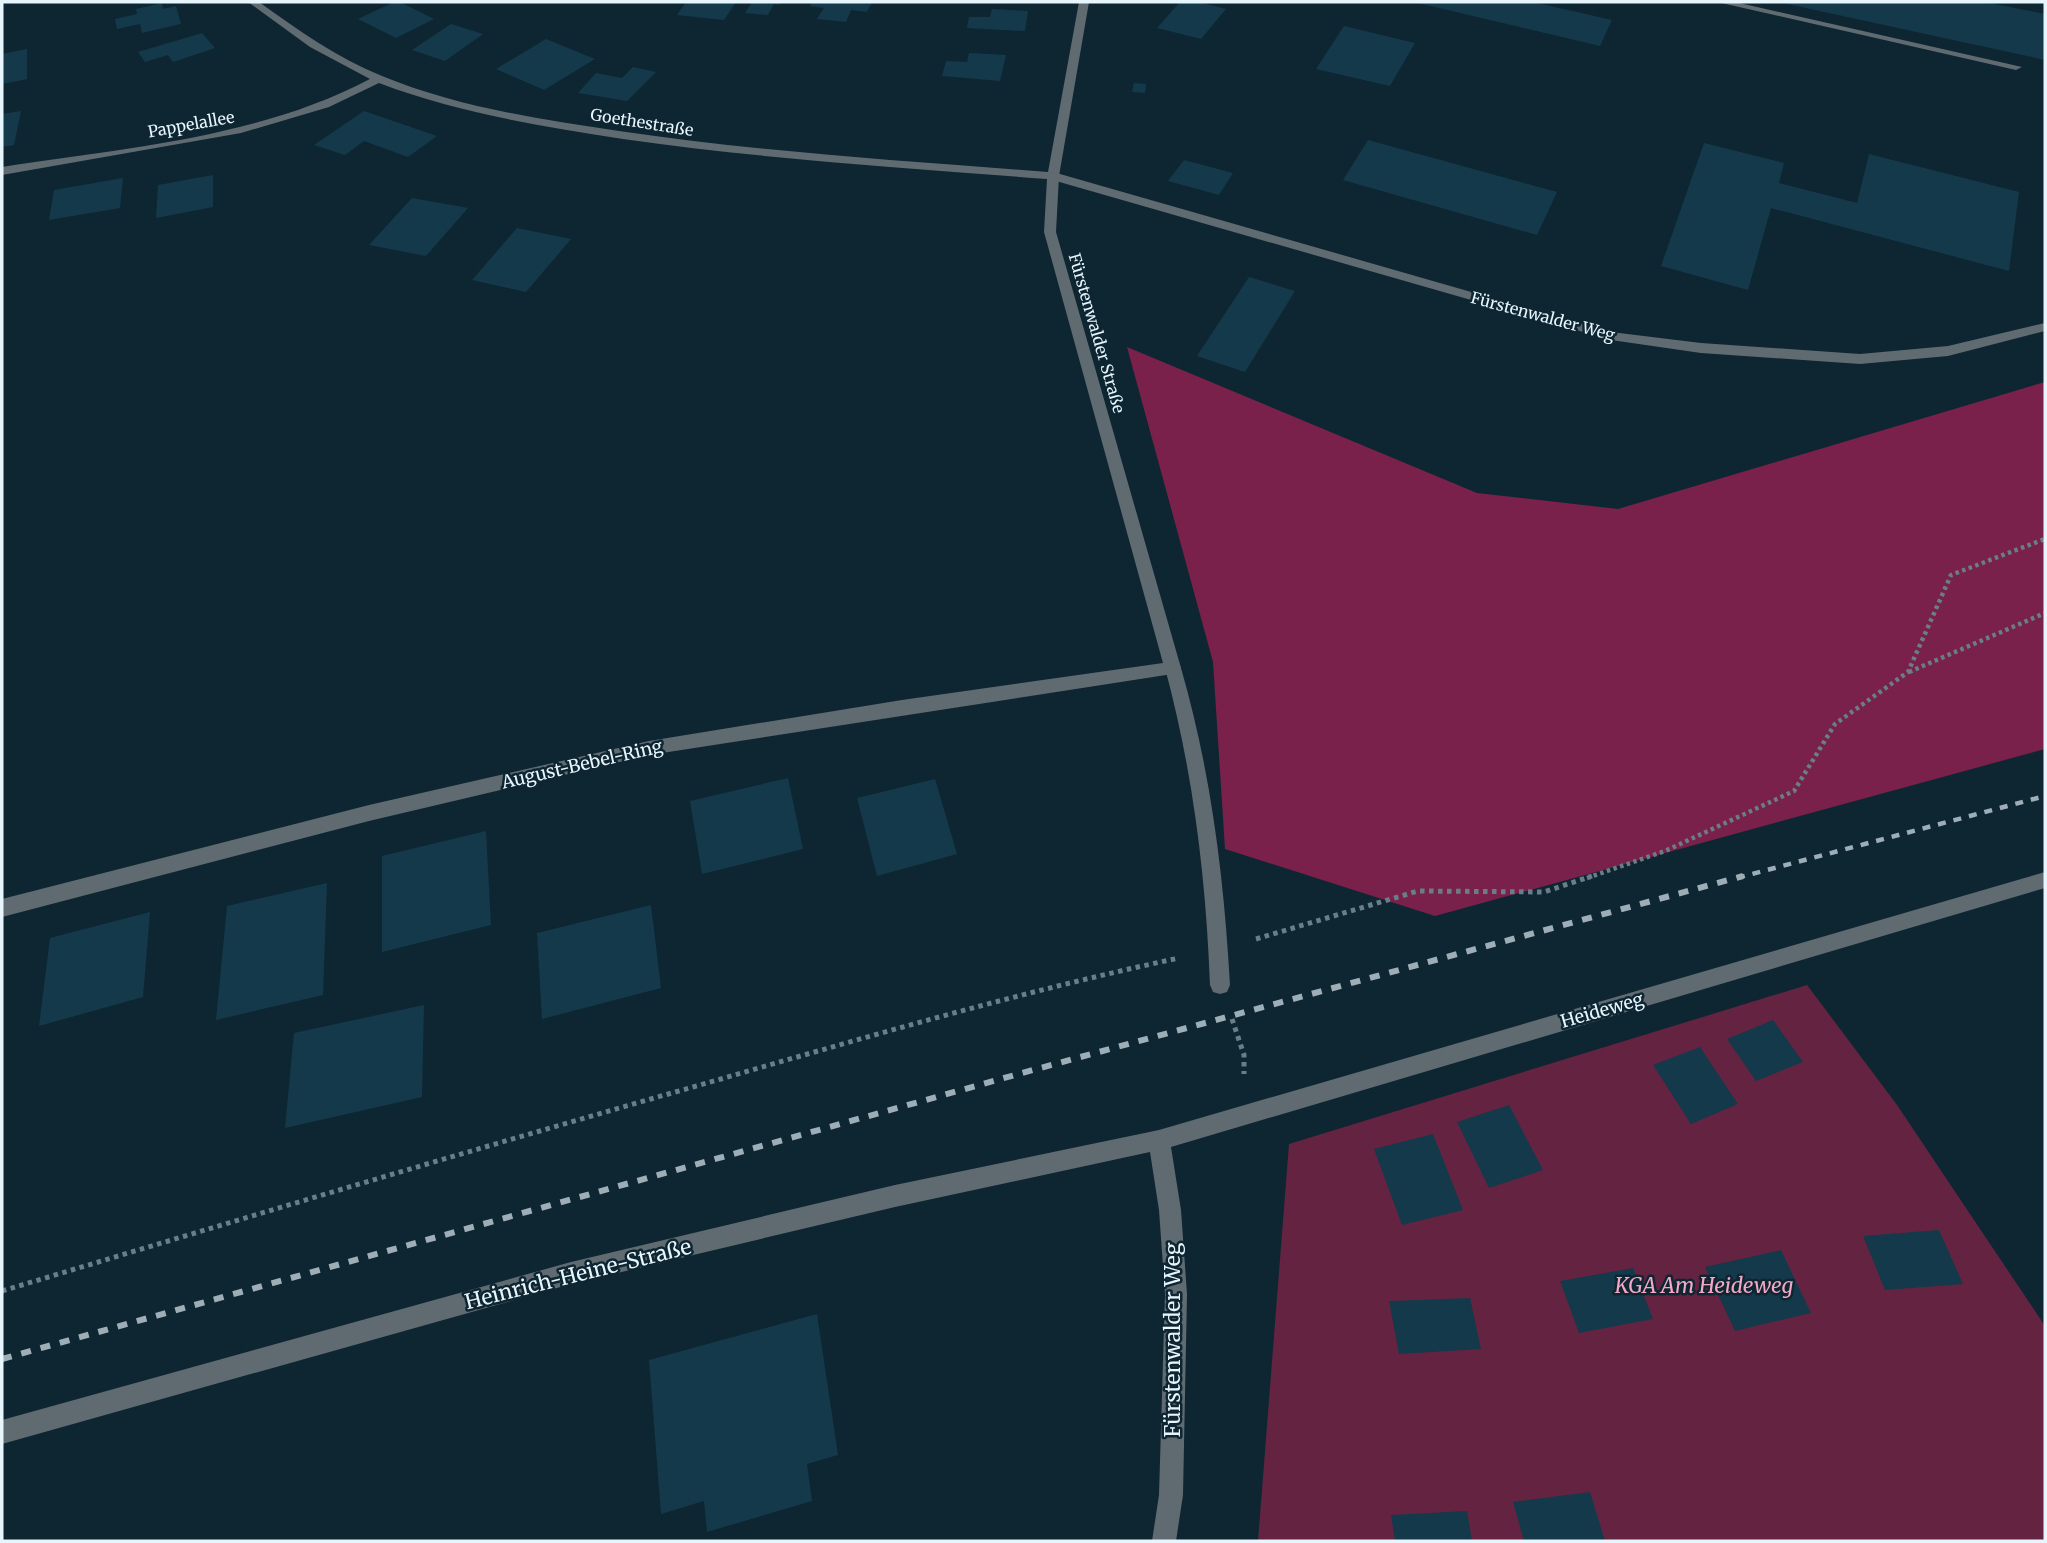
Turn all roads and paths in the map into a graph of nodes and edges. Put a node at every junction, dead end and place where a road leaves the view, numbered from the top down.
1 (253, 2) edge
2 (1084, 2) edge
3 (1722, 2) edge
4 (2016, 67) dead end
5 (378, 79) junction
6 (2, 171) edge
7 (1053, 176) junction
8 (2045, 327) edge
9 (2045, 539) edge
10 (2045, 613) edge
11 (1172, 668) junction
12 (1908, 672) junction
13 (2045, 880) edge
14 (2, 908) edge
15 (1219, 950) junction
16 (1220, 985) joint
17 (1244, 1079) dead end
18 (1159, 1140) junction
19 (2, 1291) edge
20 (2, 1432) edge
21 (1164, 1541) edge

1 - 5 street, Goethestraße
2 - 7 street, Fürstenwalder Straße
3 - 4 street
5 - 6 street, Pappelallee
5 - 7 street, Goethestraße
7 - 8 street, Fürstenwalder Weg
7 - 11 street, Fürstenwalder Straße
9 - 12 path
10 - 12 path
11 - 14 street, August-Bebel-Ring
11 - 15 street, Fürstenwalder Straße
12 - 15 path
13 - 18 street, Heideweg
15 - 16 street, Fürstenwalder Straße
15 - 19 path
16 - 17 path
18 - 20 street, Heinrich-Heine-Straße
18 - 21 street, Fürstenwalder Weg

